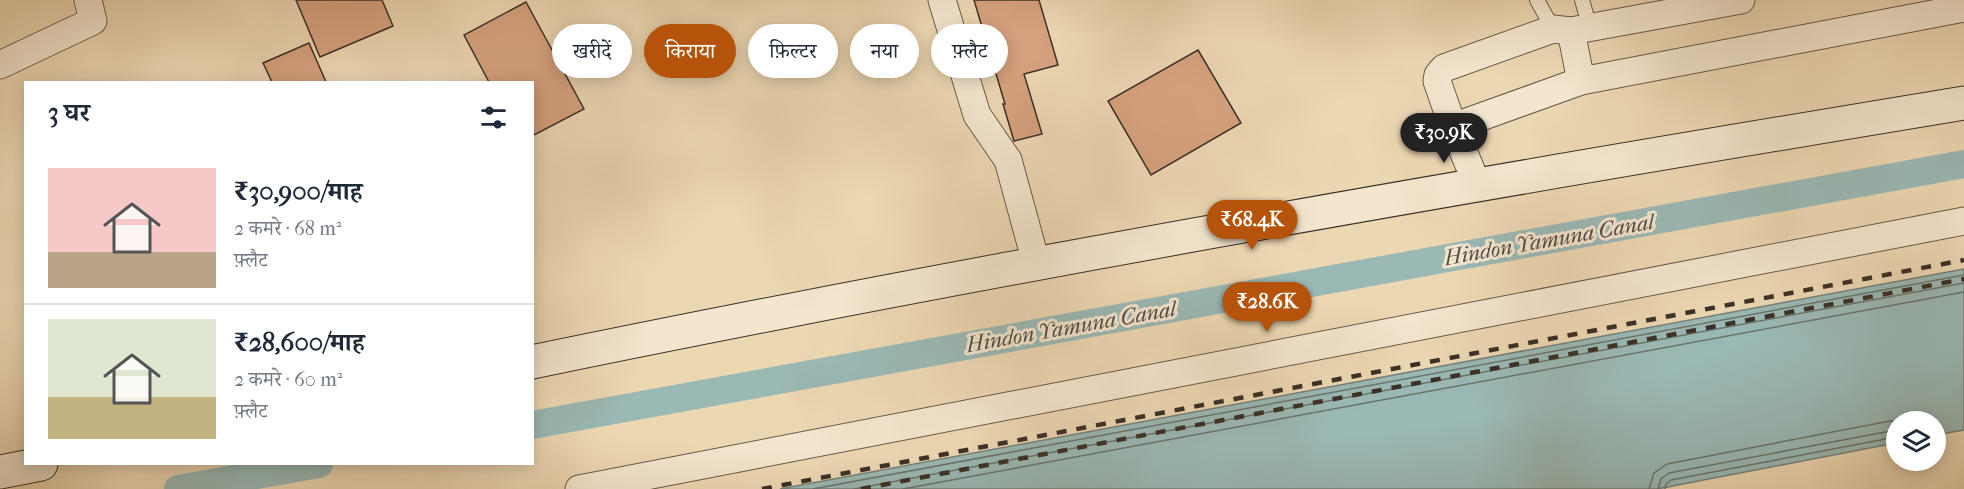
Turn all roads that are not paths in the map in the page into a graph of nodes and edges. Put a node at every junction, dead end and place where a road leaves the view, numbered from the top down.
1 (88, 0) edge
2 (942, 0) edge
3 (1537, 0) edge
4 (1582, 0) edge
5 (1741, 0) edge
6 (1964, 8) edge
7 (1571, 29) junction
8 (0, 65) edge
9 (1581, 81) junction
10 (1964, 103) edge
11 (1453, 127) junction
12 (1477, 184) junction
13 (1964, 221) edge
14 (1036, 266) junction
15 (534, 362) edge
16 (36, 465) edge
17 (0, 472) edge
18 (579, 489) edge

1 - 8 street
2 - 14 street
3 - 7 lane
4 - 7 lane
5 - 7 street
6 - 9 street
7 - 9 street
7 - 11 street
9 - 11 street
10 - 12 street
11 - 12 street
12 - 14 street
13 - 18 street
14 - 15 street
16 - 17 street

